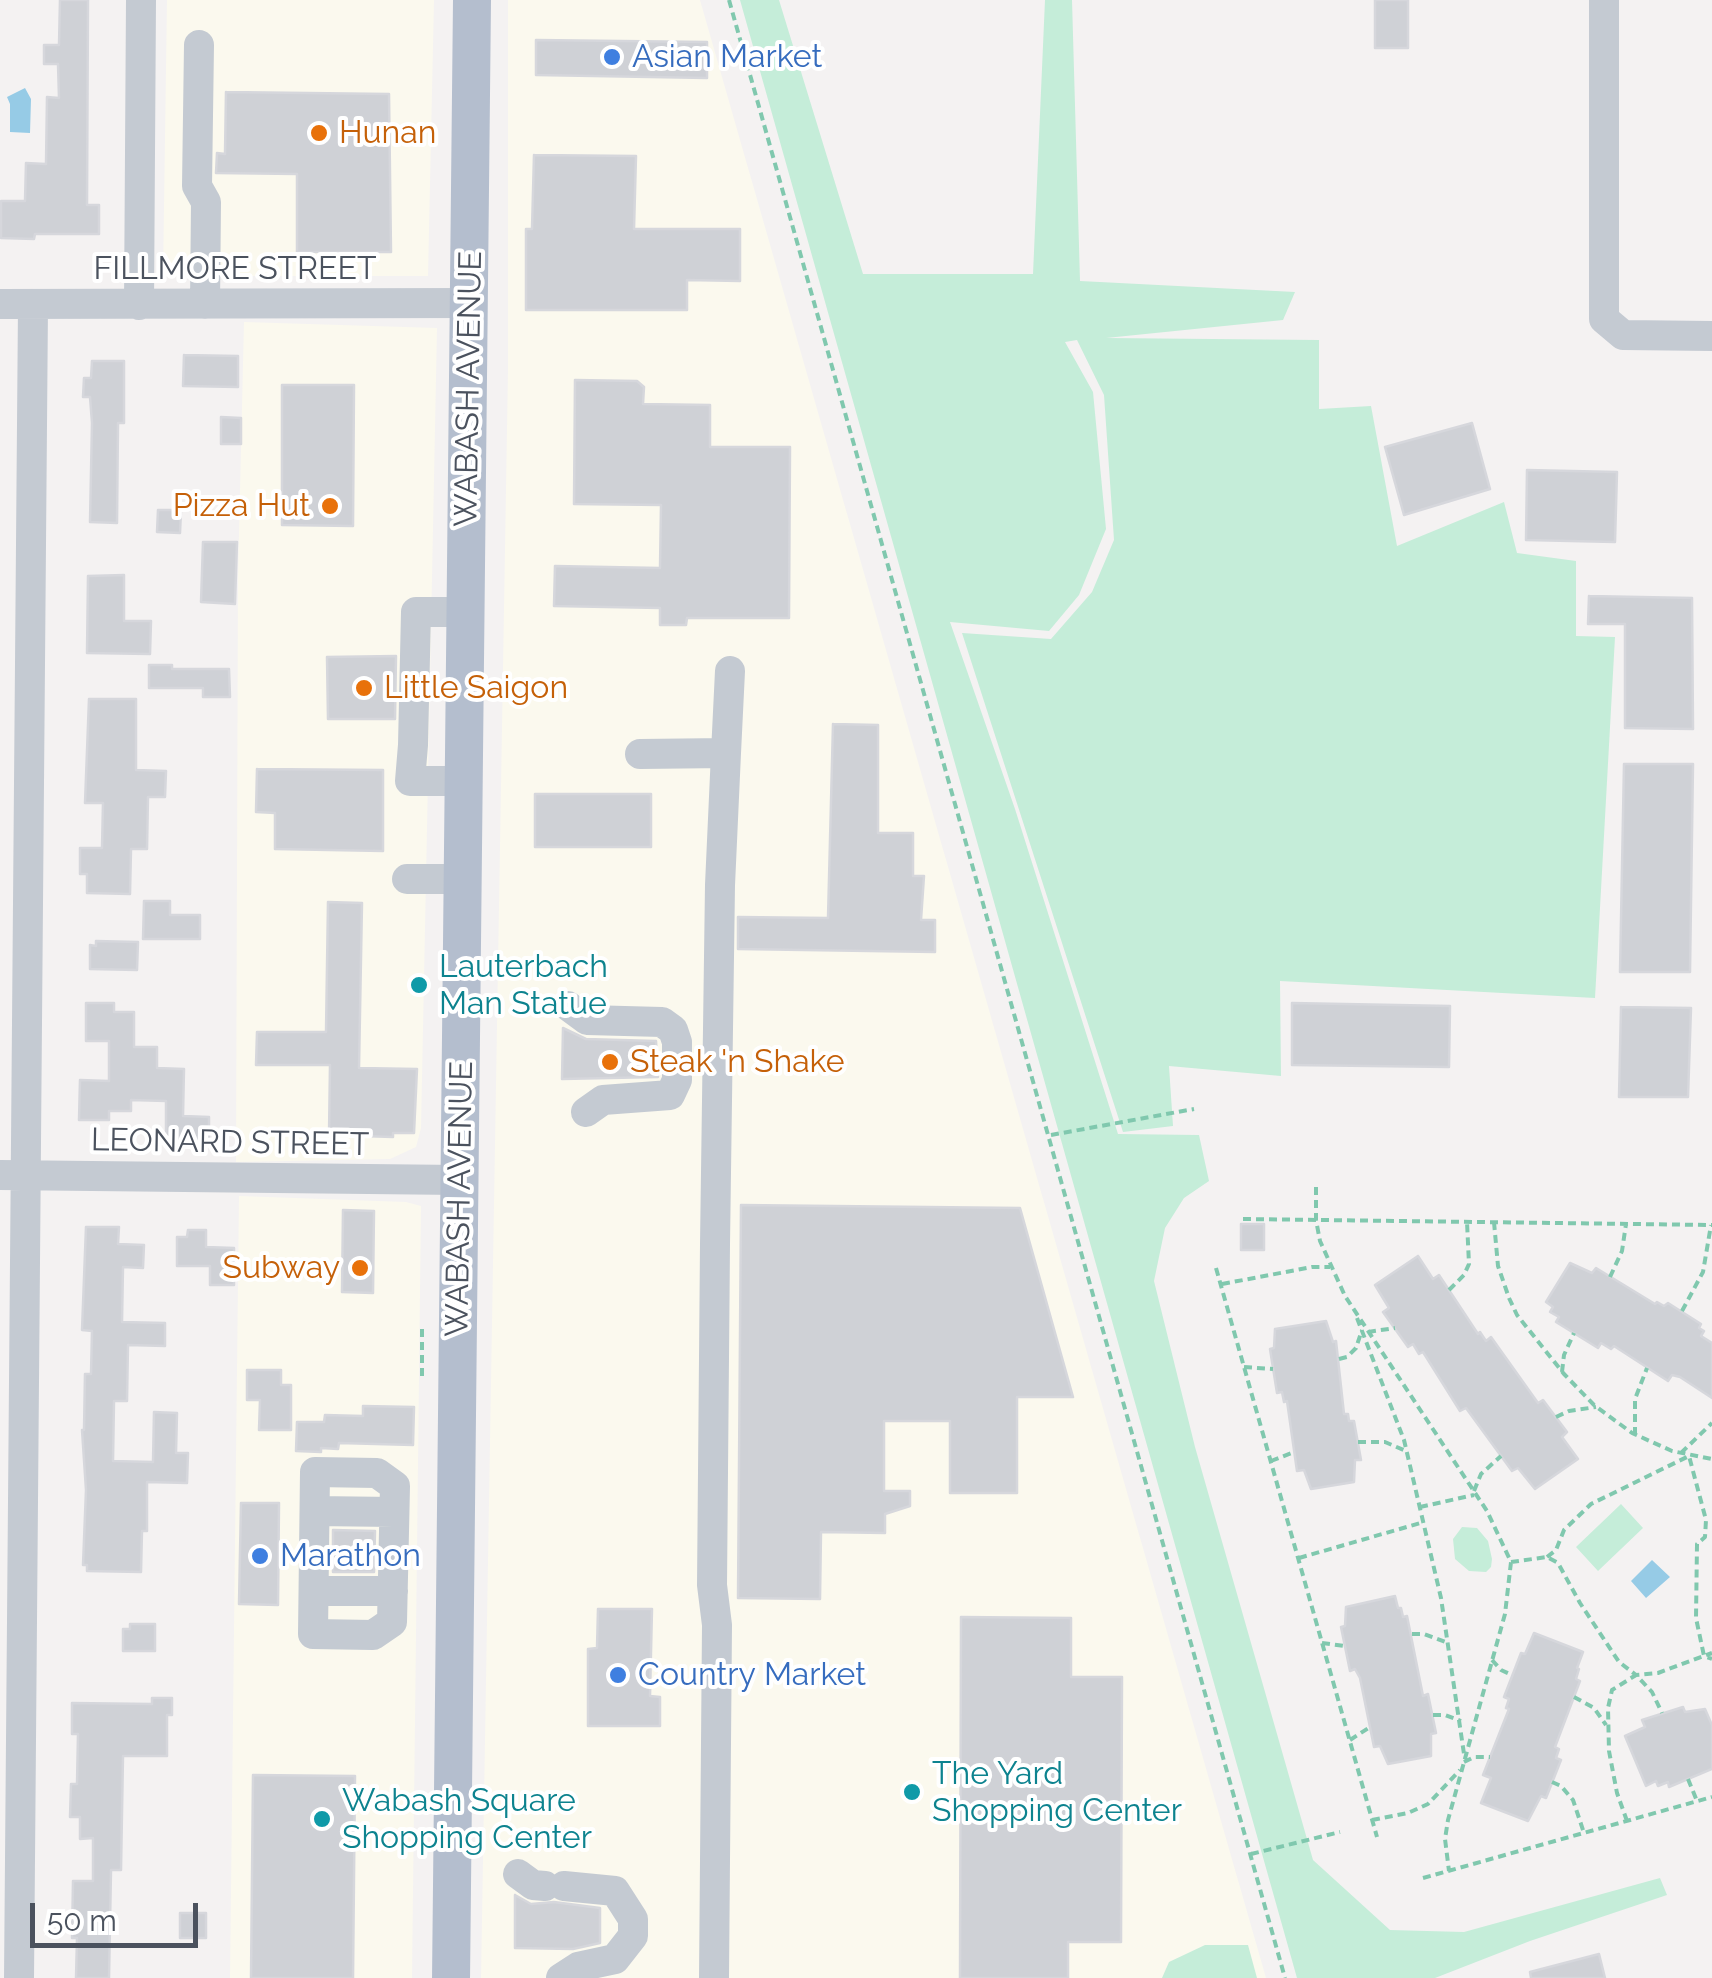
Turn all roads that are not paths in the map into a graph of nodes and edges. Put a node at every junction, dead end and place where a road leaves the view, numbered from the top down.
1 (142, 0) edge
2 (472, 0) edge
3 (1604, 0) edge
4 (198, 45) dead end
5 (470, 303) junction
6 (0, 304) edge
7 (33, 304) junction
8 (205, 304) junction
9 (139, 305) junction
10 (1712, 336) edge
11 (466, 612) junction
12 (730, 671) dead end
13 (414, 688) junction
14 (465, 688) junction
15 (726, 752) junction
16 (640, 754) dead end
17 (464, 781) junction
18 (407, 879) dead end
19 (463, 879) junction
20 (568, 1006) dead end
21 (586, 1112) dead end
22 (13, 1175) edge
23 (460, 1180) junction
24 (314, 1591) junction
25 (393, 1591) junction
26 (542, 1882) dead end
27 (19, 1978) edge
28 (451, 1978) edge
29 (560, 1978) edge
30 (714, 1978) edge

1 - 9 street
2 - 5 main road, WABASH AVENUE
3 - 10 street
4 - 8 street
5 - 8 street, FILLMORE STREET
5 - 11 main road, WABASH AVENUE
6 - 7 street, FILLMORE STREET
7 - 9 street, FILLMORE STREET
7 - 22 street
8 - 9 street, FILLMORE STREET
11 - 13 street
11 - 14 main road, WABASH AVENUE
12 - 15 street
13 - 14 street
13 - 17 street
14 - 17 main road, WABASH AVENUE
15 - 16 street
15 - 30 street
17 - 19 main road, WABASH AVENUE
18 - 19 street
19 - 23 main road, WABASH AVENUE
20 - 21 street
22 - 23 street, LEONARD STREET
22 - 27 street
23 - 28 main road, WABASH AVENUE
24 - 25 street
24 - 25 street
24 - 25 street
26 - 29 street

